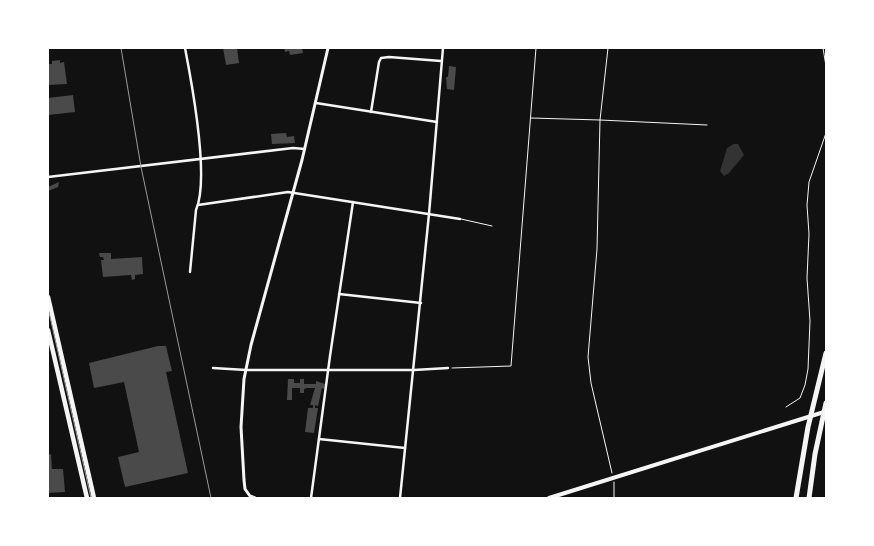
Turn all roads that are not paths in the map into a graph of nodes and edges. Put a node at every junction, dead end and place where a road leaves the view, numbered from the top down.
1 (185, 48) edge
2 (328, 48) edge
3 (443, 48) edge
4 (442, 61) junction
5 (316, 103) junction
6 (371, 112) junction
7 (437, 122) junction
8 (305, 149) junction
9 (200, 160) junction
10 (48, 177) edge
11 (293, 193) junction
12 (353, 202) junction
13 (198, 204) junction
14 (429, 214) junction
15 (460, 219) joint
16 (492, 226) dead end
17 (190, 272) dead end
18 (339, 294) junction
19 (48, 297) edge
20 (421, 303) junction
21 (48, 330) edge
22 (826, 353) edge
23 (213, 368) dead end
24 (448, 368) road end
25 (246, 370) junction
26 (328, 370) junction
27 (414, 370) junction
28 (826, 403) edge
29 (826, 411) edge
30 (319, 439) junction
31 (405, 448) junction
32 (86, 498) edge
33 (94, 498) edge
34 (254, 498) edge
35 (311, 498) edge
36 (400, 498) edge
37 (549, 498) edge
38 (796, 498) edge
39 (809, 498) edge

1 - 9 street
2 - 5 street
3 - 4 street
4 - 6 street
4 - 7 street
5 - 6 street
5 - 8 street
6 - 7 street
7 - 14 street
8 - 9 street
8 - 11 street
9 - 10 street
9 - 13 street
11 - 12 street
11 - 13 street
11 - 25 street
12 - 14 street
12 - 18 street
13 - 17 street
14 - 15 street
14 - 20 street
15 - 16 lane
18 - 20 street
18 - 26 street
19 - 33 main road
20 - 27 street
21 - 32 main road
22 - 38 highway
23 - 25 street
24 - 27 street
25 - 26 street
25 - 34 street
26 - 27 street
26 - 30 street
27 - 31 street
28 - 39 highway
29 - 37 main road
30 - 31 street
30 - 35 street
31 - 36 street

